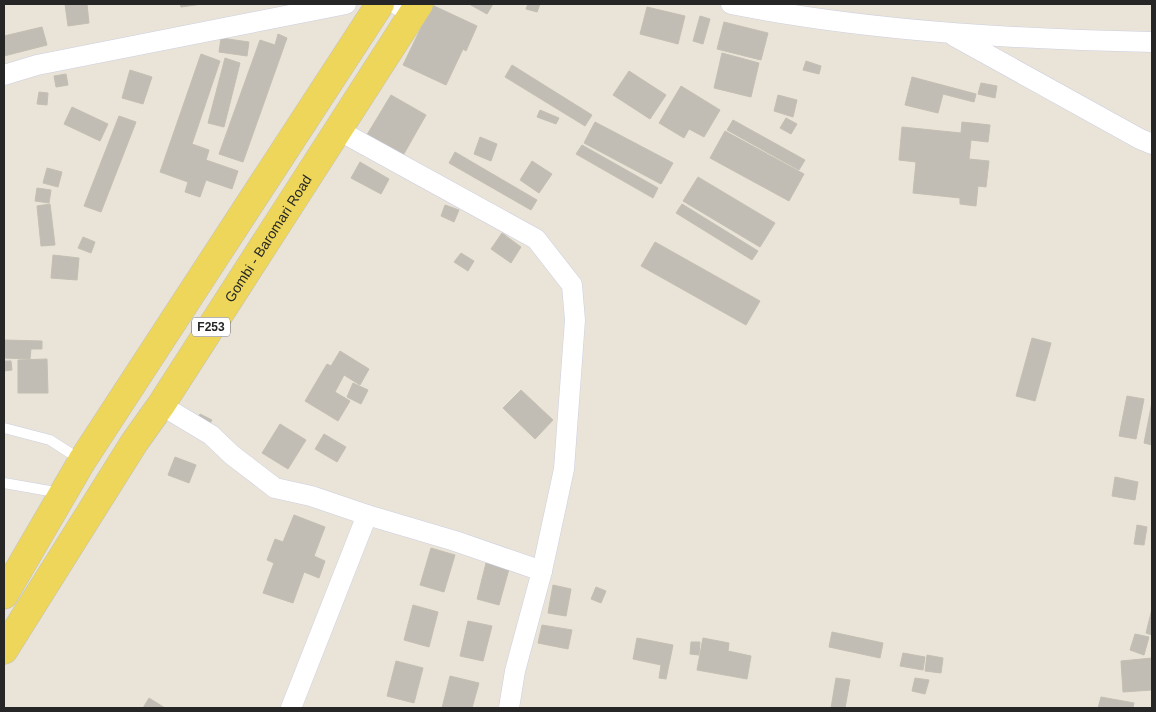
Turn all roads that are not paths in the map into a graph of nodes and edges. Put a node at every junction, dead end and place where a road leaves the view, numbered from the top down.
1 (346, 4) edge
2 (380, 4) edge
3 (730, 4) edge
4 (409, 7) edge
5 (949, 33) junction
6 (1152, 42) edge
7 (4, 74) edge
8 (338, 130) junction
9 (1152, 144) edge
10 (161, 405) junction
11 (4, 428) edge
12 (82, 461) junction
13 (4, 483) edge
14 (64, 494) junction
15 (367, 515) junction
16 (542, 571) junction
17 (4, 595) edge
18 (4, 650) edge
19 (291, 708) edge
20 (509, 708) edge

1 - 7 street
2 - 12 main road, F253
3 - 5 street
4 - 8 main road, Gombi - Baromari Road / F253
5 - 6 street
5 - 9 street
8 - 10 main road, Gombi - Baromari Road / F253
8 - 16 street
10 - 15 street
10 - 18 main road, Gombi - Baromari Road / F253
11 - 12 lane
12 - 14 main road, F253
13 - 14 lane
14 - 17 main road, F253
15 - 16 street
15 - 19 street
16 - 20 street

